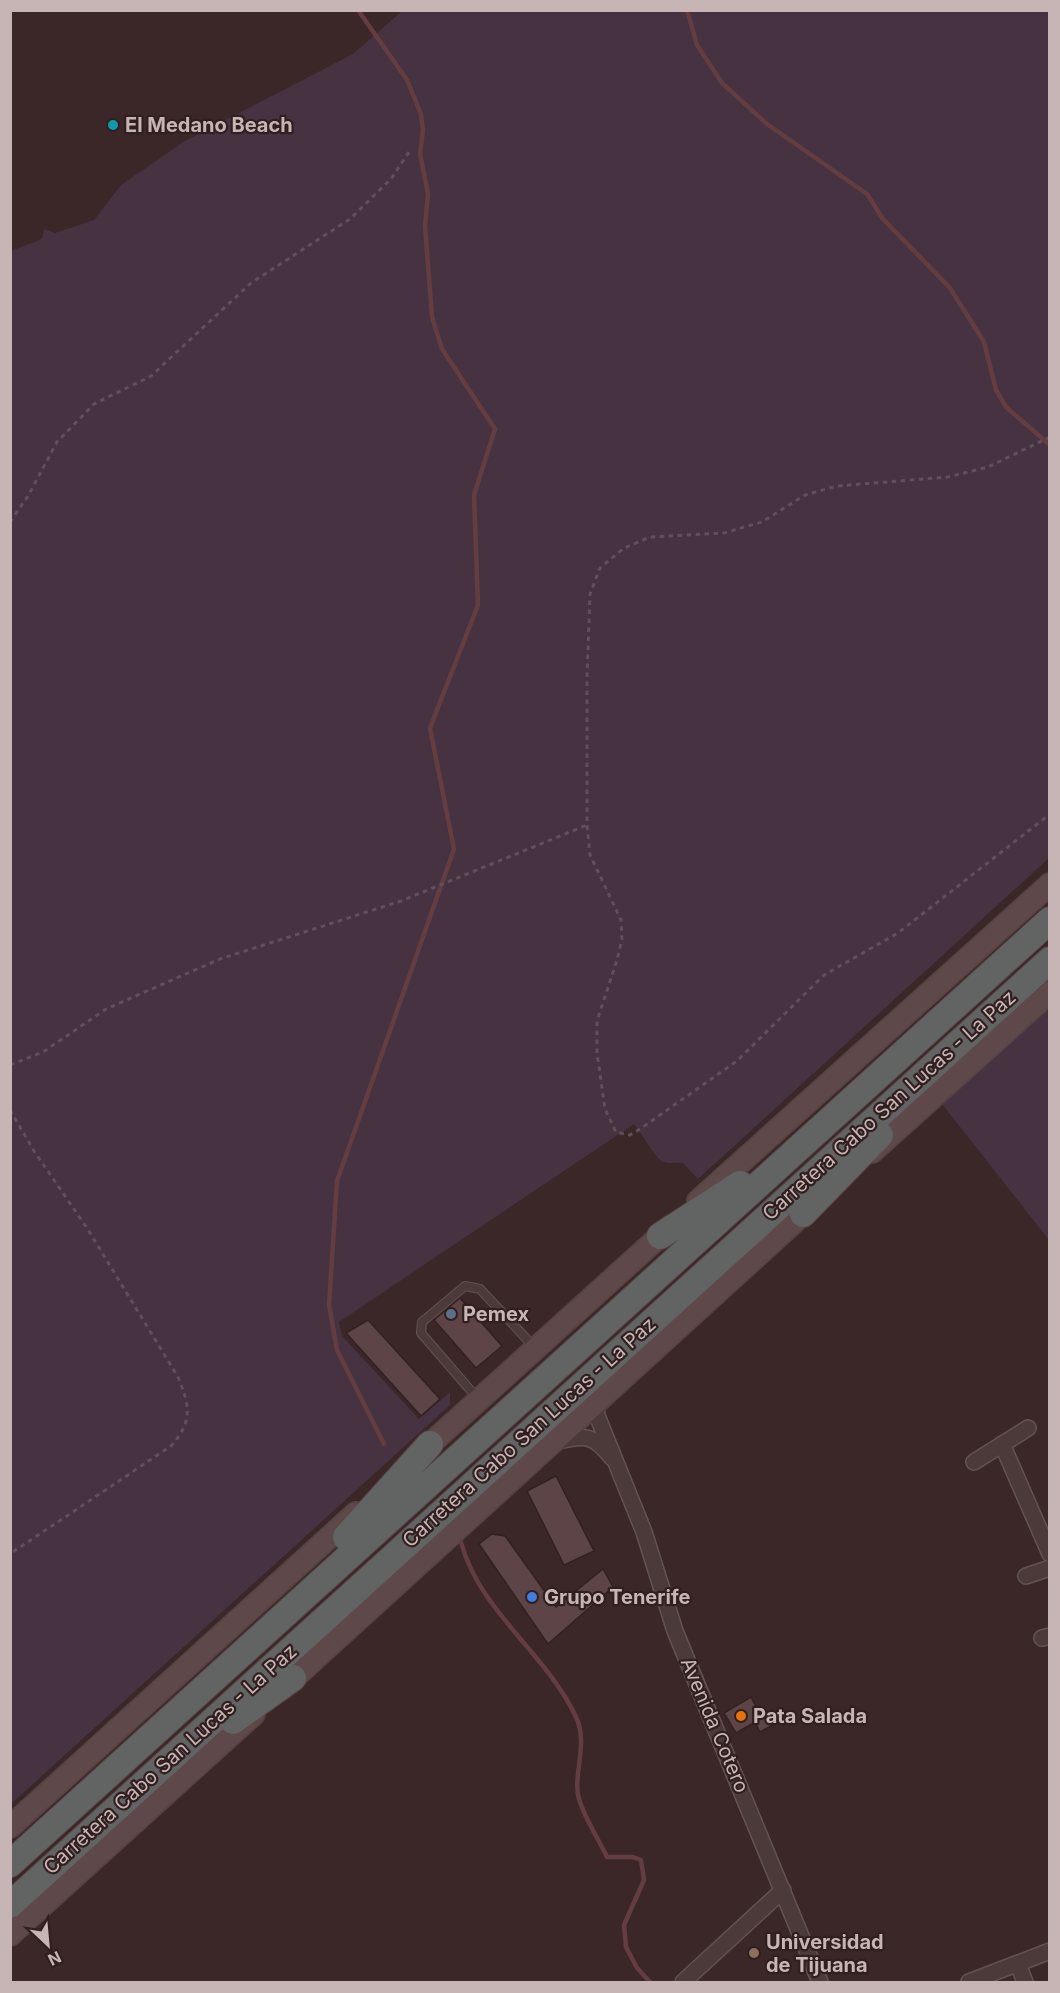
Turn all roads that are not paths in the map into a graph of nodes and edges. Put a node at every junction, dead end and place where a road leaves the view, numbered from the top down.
1 (1050, 884) edge
2 (1050, 920) edge
3 (1050, 960) edge
4 (1050, 992) edge
5 (1011, 995) junction
6 (832, 1118) junction
7 (803, 1214) junction
8 (660, 1236) junction
9 (536, 1349) junction
10 (599, 1400) junction
11 (479, 1401) junction
12 (1028, 1428) dead end
13 (553, 1442) junction
14 (430, 1444) junction
15 (1002, 1444) junction
16 (974, 1462) dead end
17 (617, 1465) junction
18 (1050, 1554) edge
19 (1050, 1568) edge
20 (1026, 1576) dead end
21 (241, 1654) junction
22 (293, 1678) junction
23 (149, 1779) junction
24 (10, 1827) edge
25 (10, 1864) edge
26 (783, 1890) junction
27 (10, 1905) edge
28 (10, 1935) edge
29 (1050, 1951) edge
30 (1018, 1964) junction
31 (683, 1983) edge
32 (820, 1983) edge
33 (969, 1983) edge
34 (1025, 1983) edge

1 - 8 main road
2 - 6 highway, Carretera Cabo San Lucas - La Paz
3 - 5 highway, Carretera Cabo San Lucas - La Paz
4 - 7 main road
5 - 7 highway
5 - 23 highway, Carretera Cabo San Lucas - La Paz
6 - 8 highway
6 - 21 highway, Carretera Cabo San Lucas - La Paz
7 - 10 main road
8 - 9 main road
9 - 11 main road
9 - 11 lane
10 - 13 main road
10 - 17 street, Avenida Cotero
11 - 14 main road
12 - 15 street
13 - 17 street
13 - 22 main road
14 - 21 highway
14 - 24 main road
15 - 16 street
15 - 18 street
17 - 26 street, Avenida Cotero
19 - 20 street
21 - 25 highway, Carretera Cabo San Lucas - La Paz
22 - 23 highway
22 - 28 main road
23 - 27 highway, Carretera Cabo San Lucas - La Paz
26 - 31 street
26 - 32 street, Avenida Cotero
29 - 30 street
30 - 33 street
30 - 34 street

